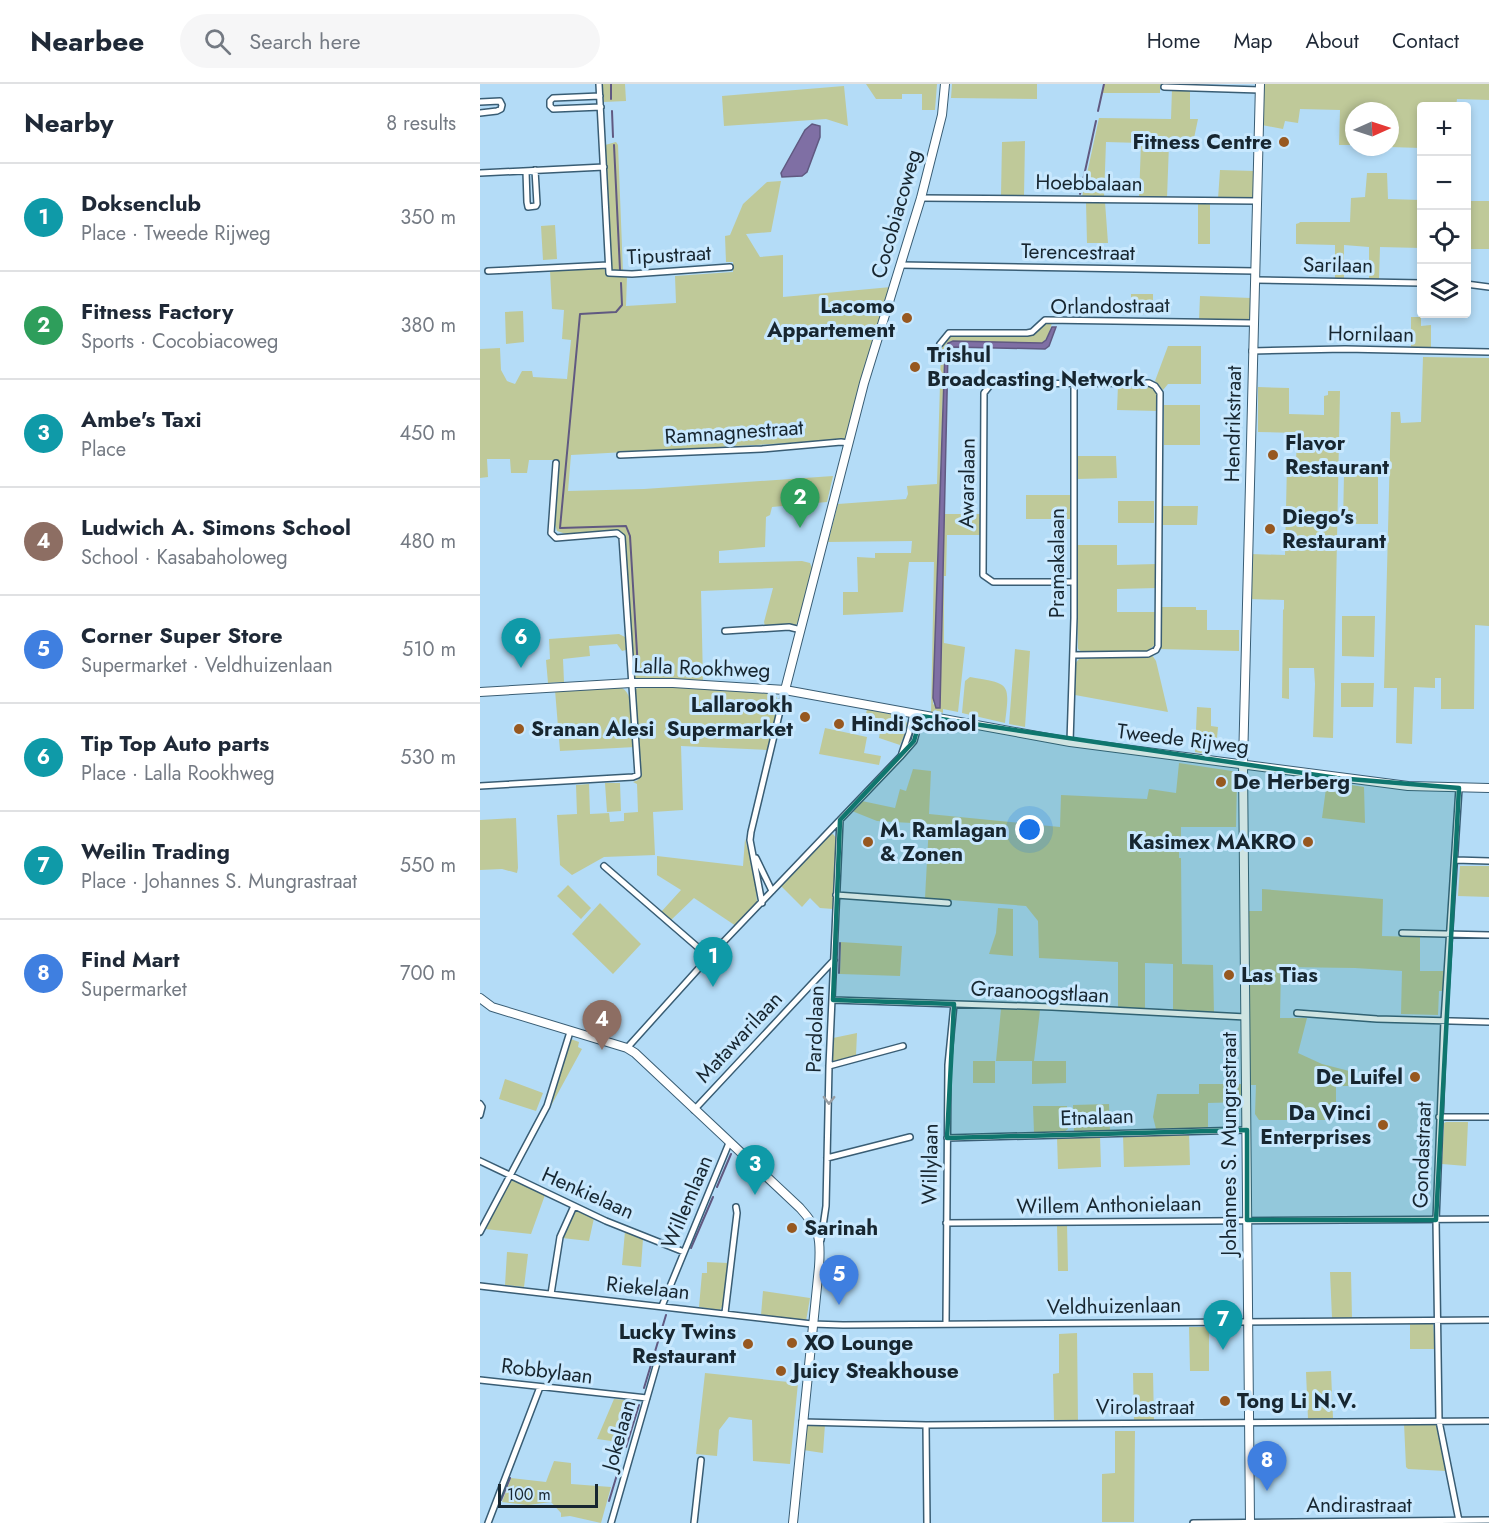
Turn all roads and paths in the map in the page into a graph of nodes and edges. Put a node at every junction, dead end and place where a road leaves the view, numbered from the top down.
1 (599, 84) edge
2 (945, 84) edge
3 (1164, 87) dead end
4 (1260, 87) edge
5 (600, 96) junction
6 (480, 102) edge
7 (601, 107) junction
8 (480, 113) edge
9 (604, 167) junction
10 (535, 170) junction
11 (526, 171) junction
12 (480, 173) edge
13 (921, 198) junction
14 (1256, 201) junction
15 (608, 265) junction
16 (901, 265) junction
17 (730, 267) dead end
18 (488, 271) dead end
19 (1255, 275) junction
20 (1417, 283) edge
21 (1471, 285) edge
22 (1489, 287) edge
23 (1253, 323) junction
24 (940, 344) dead end
25 (1252, 351) junction
26 (1489, 352) edge
27 (1074, 384) junction
28 (849, 444) junction
29 (620, 455) dead end
30 (556, 463) dead end
31 (1074, 582) junction
32 (801, 630) junction
33 (725, 631) dead end
34 (1073, 655) junction
35 (631, 683) junction
36 (785, 690) junction
37 (480, 692) edge
38 (917, 715) junction
39 (1070, 742) junction
40 (1243, 764) junction
41 (480, 786) edge
42 (1459, 788) junction
43 (1489, 788) edge
44 (840, 820) junction
45 (753, 851) junction
46 (1455, 860) junction
47 (1489, 861) edge
48 (604, 866) dead end
49 (772, 891) junction
50 (836, 895) junction
51 (762, 903) junction
52 (948, 903) dead end
53 (1401, 933) dead end
54 (1450, 934) junction
55 (1489, 935) edge
56 (709, 957) junction
57 (834, 960) junction
58 (480, 998) edge
59 (832, 1000) junction
60 (954, 1004) junction
61 (1297, 1013) dead end
62 (1246, 1017) junction
63 (1444, 1021) junction
64 (1489, 1022) edge
65 (570, 1032) junction
66 (903, 1046) dead end
67 (627, 1048) junction
68 (829, 1066) junction
69 (480, 1104) edge
70 (694, 1110) junction
71 (480, 1115) edge
72 (1439, 1116) junction
73 (1489, 1118) edge
74 (1247, 1130) junction
75 (910, 1137) dead end
76 (947, 1138) junction
77 (729, 1143) junction
78 (828, 1158) junction
79 (480, 1161) edge
80 (510, 1175) junction
81 (574, 1206) junction
82 (736, 1207) dead end
83 (1489, 1219) edge
84 (1247, 1220) junction
85 (1436, 1220) junction
86 (946, 1223) junction
87 (480, 1232) edge
88 (821, 1240) junction
89 (684, 1252) junction
90 (480, 1286) edge
91 (551, 1294) junction
92 (662, 1306) junction
93 (725, 1313) junction
94 (1489, 1320) edge
95 (1437, 1321) junction
96 (1248, 1322) junction
97 (812, 1324) junction
98 (946, 1324) junction
99 (659, 1356) dead end
100 (480, 1380) edge
101 (540, 1387) junction
102 (647, 1398) junction
103 (1439, 1421) junction
104 (1489, 1421) edge
105 (802, 1422) junction
106 (1249, 1423) junction
107 (926, 1425) junction
108 (701, 1460) dead end
109 (1489, 1520) edge
110 (1459, 1521) junction
111 (488, 1523) edge
112 (611, 1523) edge
113 (694, 1523) edge
114 (793, 1523) edge
115 (927, 1523) edge
116 (1193, 1523) edge
117 (1250, 1523) edge

1 - 5 street
2 - 13 street, Cocobiacoweg
3 - 4 street
4 - 14 street, Hendrikstraat
5 - 7 street
5 - 7 street
6 - 8 street
7 - 9 street
9 - 10 street
9 - 15 street
10 - 11 street
10 - 11 street
11 - 12 street
13 - 14 street, Hoebbalaan
13 - 16 street, Cocobiacoweg
14 - 19 street, Hendrikstraat
15 - 17 street, Tipustraat
15 - 18 street
16 - 19 street, Terencestraat
16 - 28 street, Cocobiacoweg
19 - 20 street, Sarilaan
19 - 23 street, Hendrikstraat
21 - 22 street
23 - 24 street, Orlandostraat
23 - 25 street, Hendrikstraat
25 - 26 street, Hornilaan
25 - 40 street, Hendrikstraat
27 - 31 street, Pramakalaan
27 - 31 street, Awaralaan
27 - 34 street
28 - 29 street, Ramnagnestraat
28 - 32 street, Cocobiacoweg
30 - 35 street
31 - 34 street, Pramakalaan
32 - 33 street
32 - 36 street, Cocobiacoweg
34 - 39 street, Pramakalaan
35 - 36 street, Lalla Rookhweg
35 - 37 street, Lalla Rookhweg
35 - 41 street
36 - 38 street, Lalla Rookhweg
36 - 45 street, Cocobiacoweg
38 - 39 street, Tweede Rijweg
38 - 44 street
39 - 40 street, Tweede Rijweg
40 - 42 street, Tweede Rijweg
40 - 62 street, Johannes S. Mungrastraat
42 - 43 street, Tweede Rijweg
42 - 46 street, Gondastraat
44 - 49 street
44 - 50 street, Pardolaan
45 - 49 street, Cocobiacoweg
45 - 51 street, Cocobiacoweg
46 - 47 street
46 - 54 street, Gondastraat
48 - 56 street
49 - 51 street
50 - 52 street
50 - 57 street, Pardolaan
51 - 56 street
53 - 54 street
54 - 55 street
54 - 63 street, Gondastraat
56 - 67 street
57 - 59 street, Pardolaan
57 - 70 street, Matawarilaan
58 - 65 street
59 - 60 street, Graanoogstlaan
59 - 68 street, Pardolaan
60 - 62 street, Graanoogstlaan
60 - 76 street, Willylaan
61 - 63 street
62 - 74 street, Johannes S. Mungrastraat
63 - 64 street
63 - 72 street, Gondastraat
65 - 67 street
65 - 80 street
66 - 68 street
67 - 70 street
68 -> 78 street, Pardolaan
69 - 71 street
70 - 77 street
72 - 73 street
72 - 85 street, Gondastraat
74 - 76 street, Etnalaan
74 - 84 street, Johannes S. Mungrastraat
75 - 78 street
76 - 86 street, Willylaan
77 - 88 street
77 - 89 street, Willemlaan
78 - 88 street, Pardolaan
79 - 80 street, Henkielaan
80 - 81 street, Henkielaan
80 - 87 street
81 - 89 street, Henkielaan
81 - 91 street
82 - 93 street
83 - 85 street, Willem Anthonielaan
84 - 85 street, Willem Anthonielaan
84 - 86 street, Willem Anthonielaan
84 - 96 street, Johannes S. Mungrastraat
85 - 95 street, Gondastraat
86 - 98 street, Willylaan
88 - 97 street
89 - 92 street, Willemlaan
90 - 91 street, Riekelaan
91 - 92 street, Riekelaan
92 - 93 street, Riekelaan
93 - 97 street, Riekelaan
94 - 95 street, Veldhuizenlaan
95 - 96 street, Veldhuizenlaan
95 - 103 street, Gondastraat
96 - 98 street, Veldhuizenlaan
96 - 106 street, Johannes S. Mungrastraat
97 - 98 street, Veldhuizenlaan
97 - 105 street
99 - 102 street, Jokelaan
100 - 101 street, Robbylaan
101 - 102 street, Robbylaan
101 - 111 street
102 - 112 street, Jokelaan
103 - 104 street, Virolastraat
103 - 106 street, Virolastraat
103 - 110 street, Gondastraat
105 - 107 street, Virolastraat
105 - 114 street
106 - 107 street, Virolastraat
106 - 117 street, Johannes S. Mungrastraat
107 - 115 street
108 - 113 street
109 - 110 street, Andirastraat
110 - 117 street, Andirastraat
116 - 117 street, Andirastraat

